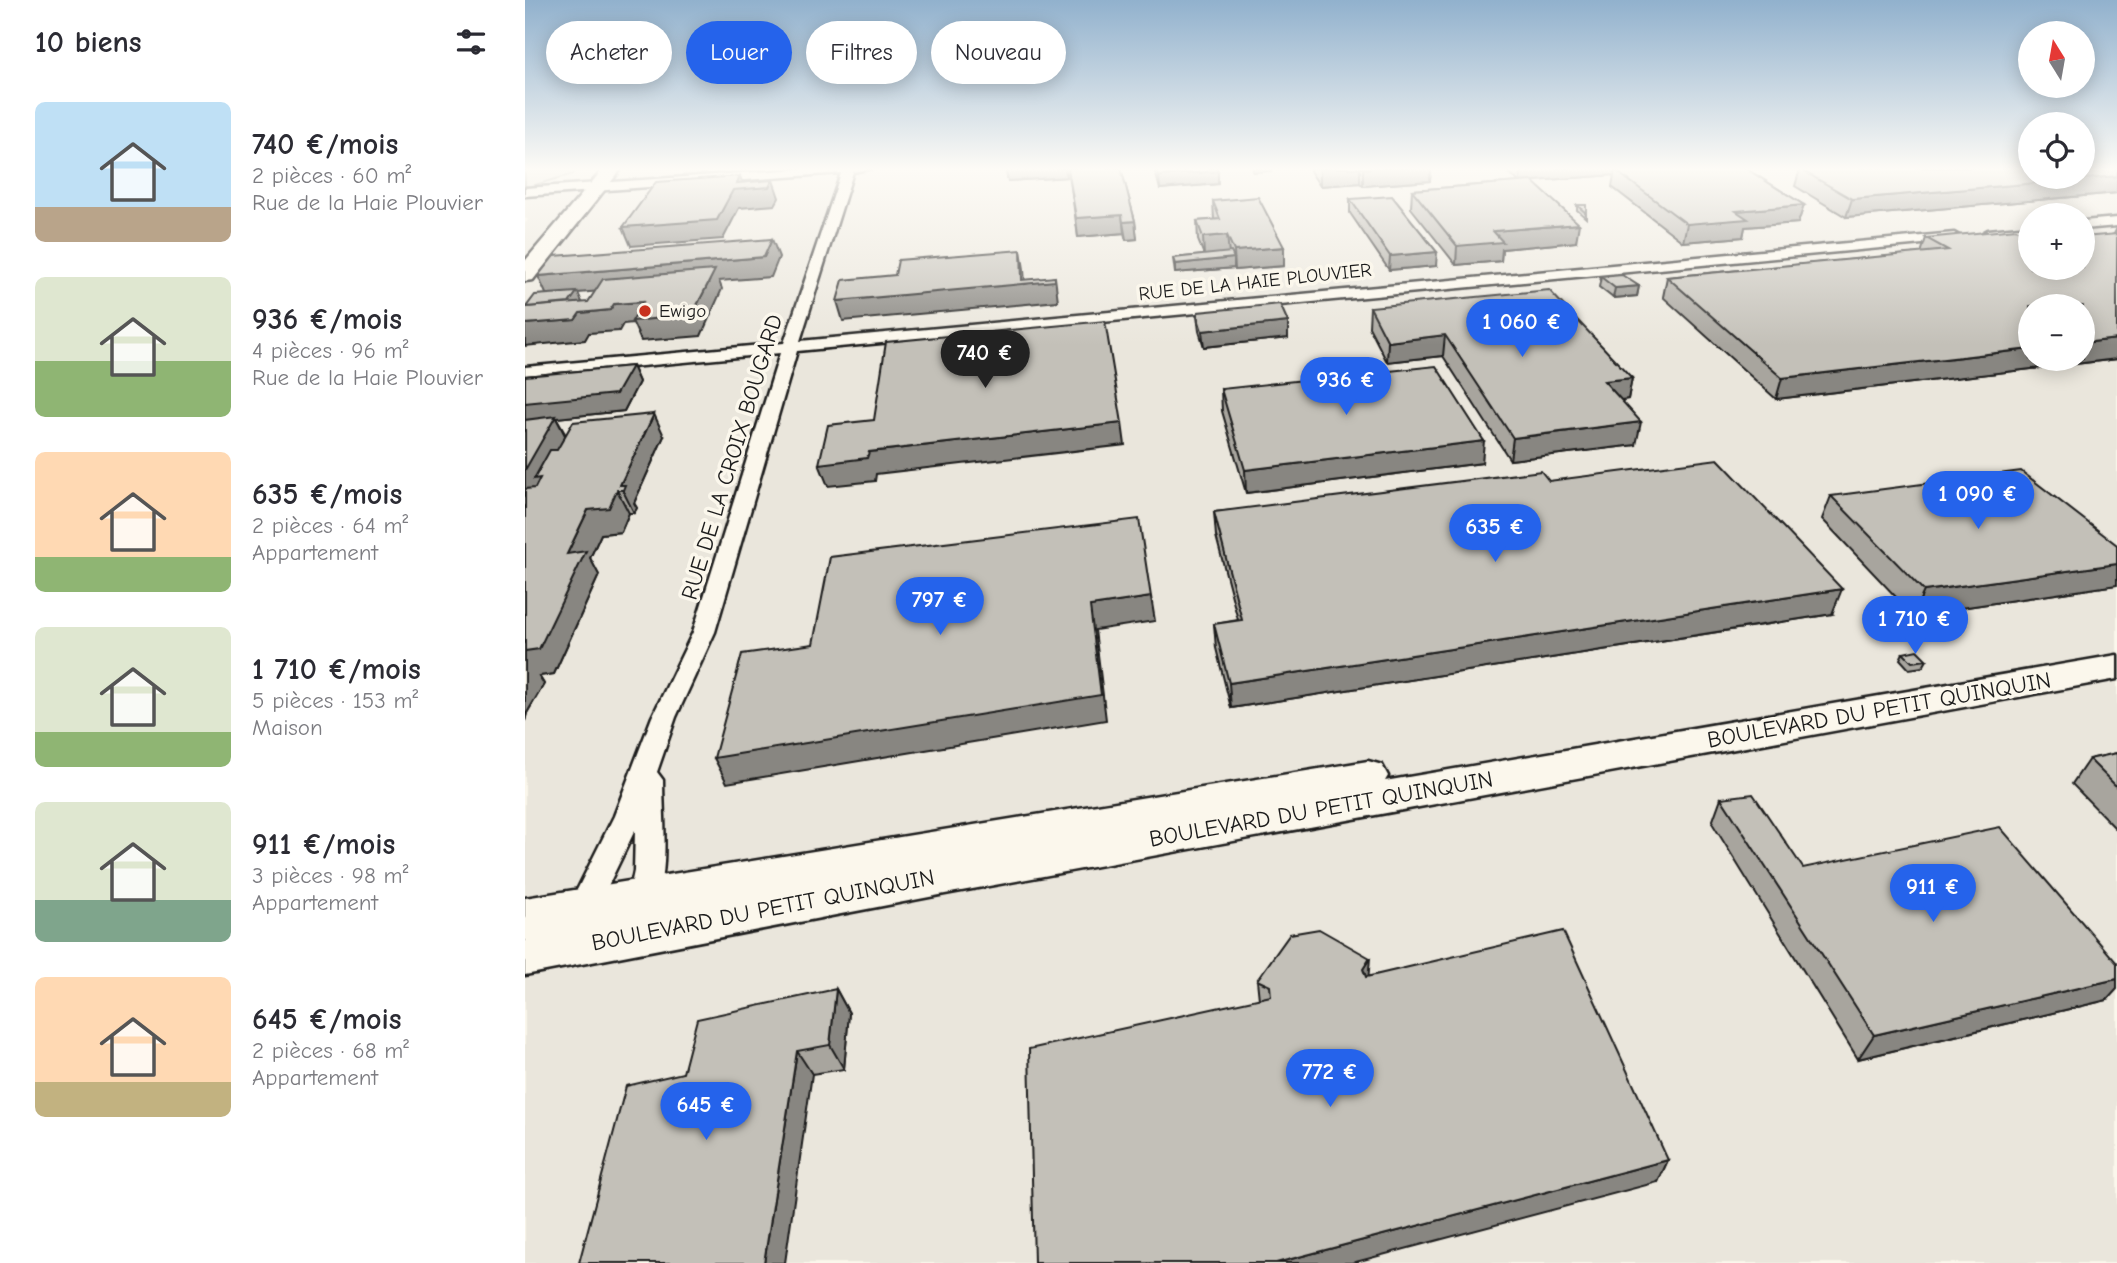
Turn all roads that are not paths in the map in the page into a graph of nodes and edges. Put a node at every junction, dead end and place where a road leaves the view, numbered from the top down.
1 (540, 227) edge
2 (562, 227) edge
3 (830, 227) edge
4 (2018, 231) edge
5 (525, 245) edge
6 (525, 275) edge
7 (790, 347) junction
8 (525, 372) edge
9 (2117, 648) edge
10 (2117, 667) edge
11 (651, 756) junction
12 (639, 916) junction
13 (525, 918) edge
14 (558, 936) edge

1 - 5 main road
2 - 6 main road
3 - 7 street, RUE DE LA CROIX BOUGARD
4 - 7 street, RUE DE LA HAIE PLOUVIER
7 - 8 street, RUE DE LA HAIE PLOUVIER
7 - 11 street, RUE DE LA CROIX BOUGARD
9 - 12 main road, BOULEVARD DU PETIT QUINQUIN
10 - 12 main road, BOULEVARD DU PETIT QUINQUIN
11 - 12 street
11 - 14 street
12 - 14 main road, BOULEVARD DU PETIT QUINQUIN
13 - 14 main road, BOULEVARD DU PETIT QUINQUIN

